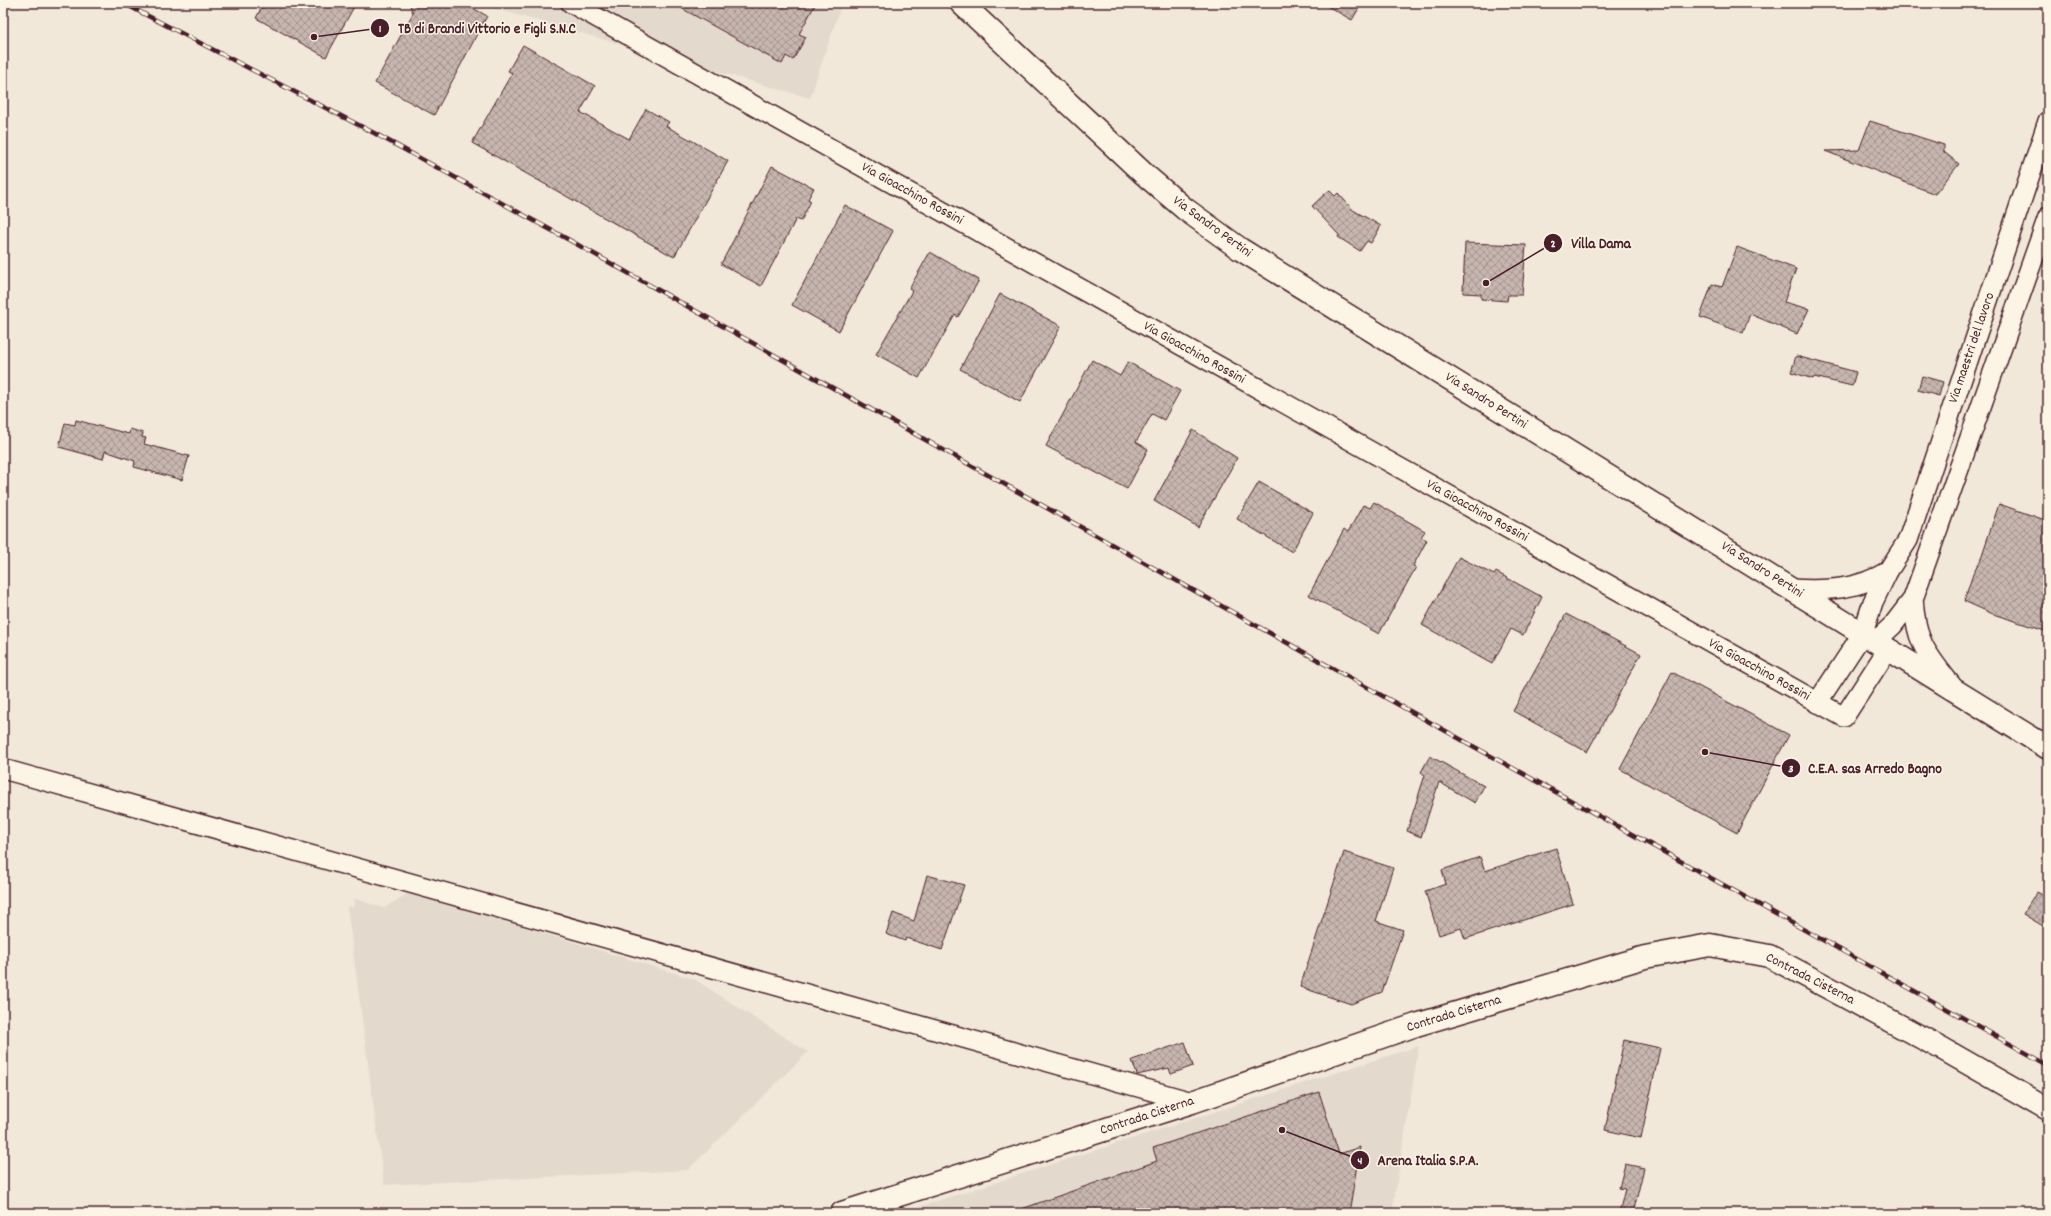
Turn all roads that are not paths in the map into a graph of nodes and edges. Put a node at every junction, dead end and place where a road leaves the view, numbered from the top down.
1 (571, 3) edge
2 (961, 3) edge
3 (2048, 121) edge
4 (2048, 217) edge
5 (1888, 571) junction
6 (1791, 589) junction
7 (1913, 599) junction
8 (1876, 641) junction
9 (1955, 690) junction
10 (1818, 703) junction
11 (2048, 748) edge
12 (3, 769) edge
13 (1192, 1102) junction
14 (2048, 1109) edge
15 (842, 1213) edge

1 - 10 street, Via Gioacchino Rossini
2 - 6 main road, Via Sandro Pertini
3 - 5 street, Via maestri del lavoro
4 - 7 street, Via maestri del lavoro
5 - 6 street, Via maestri del lavoro
5 - 8 street, Via maestri del lavoro
6 - 8 main road, Via Sandro Pertini
7 - 8 street, Via maestri del lavoro
7 - 9 street, Via maestri del lavoro
8 - 9 main road, Via Sandro Pertini
8 - 10 street, Via Gioacchino Rossini
8 - 10 street, Via Gioacchino Rossini
9 - 11 main road, Via Sandro Pertini
12 - 13 street
13 - 14 main road, Contrada Cisterna
13 - 15 main road, Contrada Cisterna

